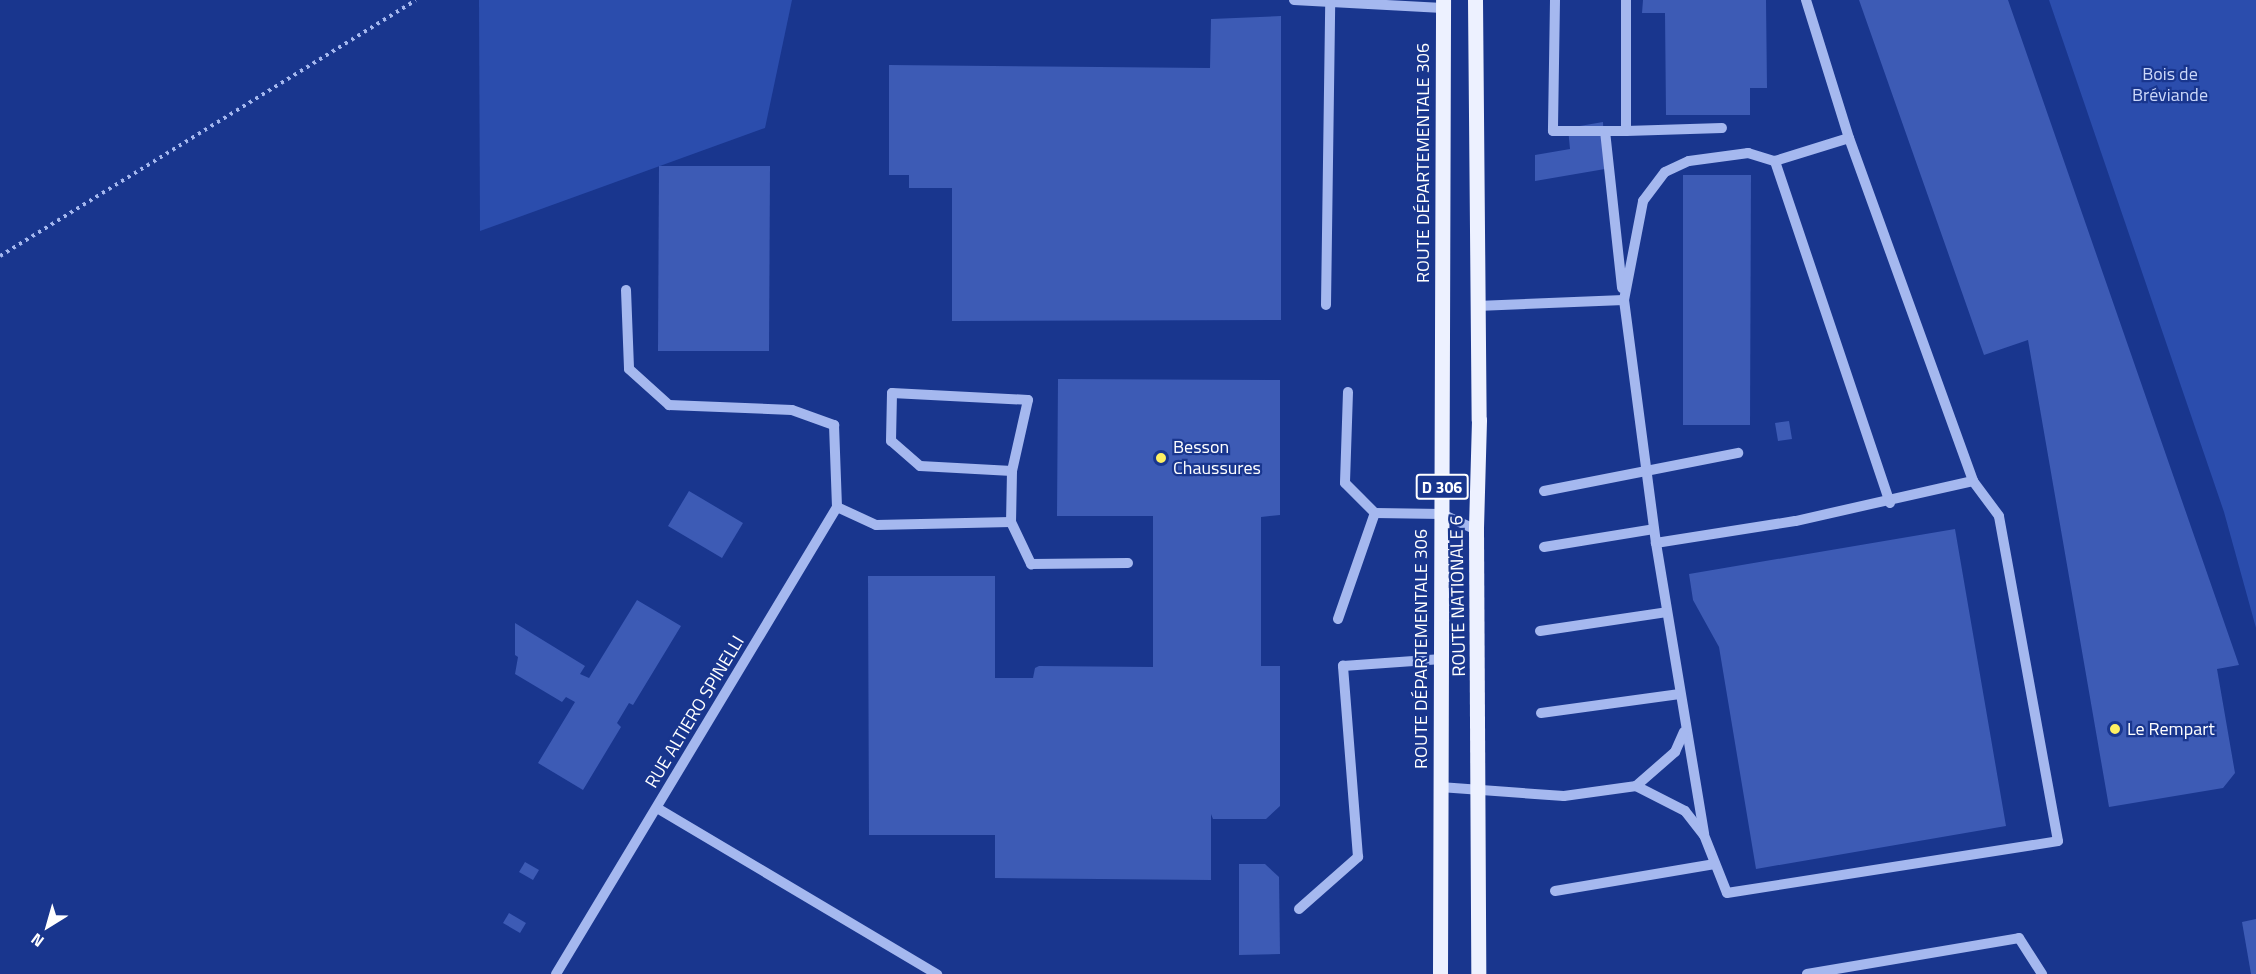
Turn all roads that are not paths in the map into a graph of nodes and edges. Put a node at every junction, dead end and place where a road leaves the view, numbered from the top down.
1 (1294, 0) edge
2 (1299, 0) edge
3 (1475, 0) edge
4 (1555, 0) edge
5 (1626, 0) edge
6 (1806, 0) edge
7 (1330, 2) junction
8 (1443, 4) edge
9 (1722, 128) dead end
10 (1626, 130) junction
11 (1605, 131) junction
12 (1849, 138) junction
13 (1775, 161) junction
14 (626, 290) dead end
15 (1624, 300) junction
16 (1326, 305) dead end
17 (1477, 306) junction
18 (1348, 392) dead end
19 (1737, 453) dead end
20 (1012, 471) junction
21 (1648, 473) junction
22 (1973, 481) junction
23 (1544, 491) dead end
24 (1890, 502) junction
25 (837, 507) junction
26 (1375, 513) junction
27 (1442, 514) junction
28 (1011, 522) junction
29 (1654, 529) junction
30 (1476, 530) junction
31 (1656, 543) junction
32 (1544, 548) dead end
33 (1128, 562) dead end
34 (1666, 612) junction
35 (1338, 619) dead end
36 (1540, 631) dead end
37 (1442, 659) junction
38 (1680, 694) junction
39 (1541, 713) dead end
40 (1684, 732) junction
41 (1636, 786) junction
42 (1440, 787) junction
43 (1476, 788) junction
44 (657, 808) junction
45 (1704, 835) junction
46 (1715, 864) junction
47 (1555, 891) dead end
48 (1299, 909) dead end
49 (556, 974) edge
50 (937, 974) edge
51 (1440, 974) edge
52 (1478, 974) edge
53 (1808, 974) edge
54 (2042, 974) edge

1 - 2 street
2 - 7 street
3 - 17 main road, ROUTE NATIONALE 6 / D 306
4 - 11 street
5 - 10 street
6 - 12 street
7 - 8 street
7 - 16 street
8 - 27 main road, ROUTE DÉPARTEMENTALE 306 / D 306
9 - 10 street
10 - 11 street
11 - 15 street
12 - 13 street
12 - 22 street
13 - 15 street
13 - 24 street
14 - 25 street
15 - 17 street
15 - 21 street
17 - 30 main road, ROUTE NATIONALE 6 / D 306
18 - 26 street
19 - 21 street
20 - 20 street
20 - 28 street
21 - 23 street
21 - 29 street
22 - 24 street
22 - 46 street
24 - 31 street
25 - 28 street
25 - 44 street, RUE ALTIERO SPINELLI
26 - 27 street
26 - 35 street
27 - 30 street
27 - 37 main road, ROUTE DÉPARTEMENTALE 306 / D 306
28 - 33 street
29 - 31 street
29 - 32 street
30 - 43 main road, ROUTE NATIONALE 6 / D 306
31 - 34 street
34 - 36 street
34 - 38 street
37 - 42 main road, ROUTE DÉPARTEMENTALE 306 / D 306
37 - 48 street
38 - 39 street
38 - 40 street
40 - 41 street
40 - 45 street
41 - 43 street
41 - 45 street
42 - 43 street
42 - 51 main road, ROUTE DÉPARTEMENTALE 306 / D 306
43 - 52 main road, ROUTE NATIONALE 6 / D 306
44 - 49 street
44 - 50 street, RUE ALTIERO SPINELLI
45 - 46 street
46 - 47 street
53 - 54 street

